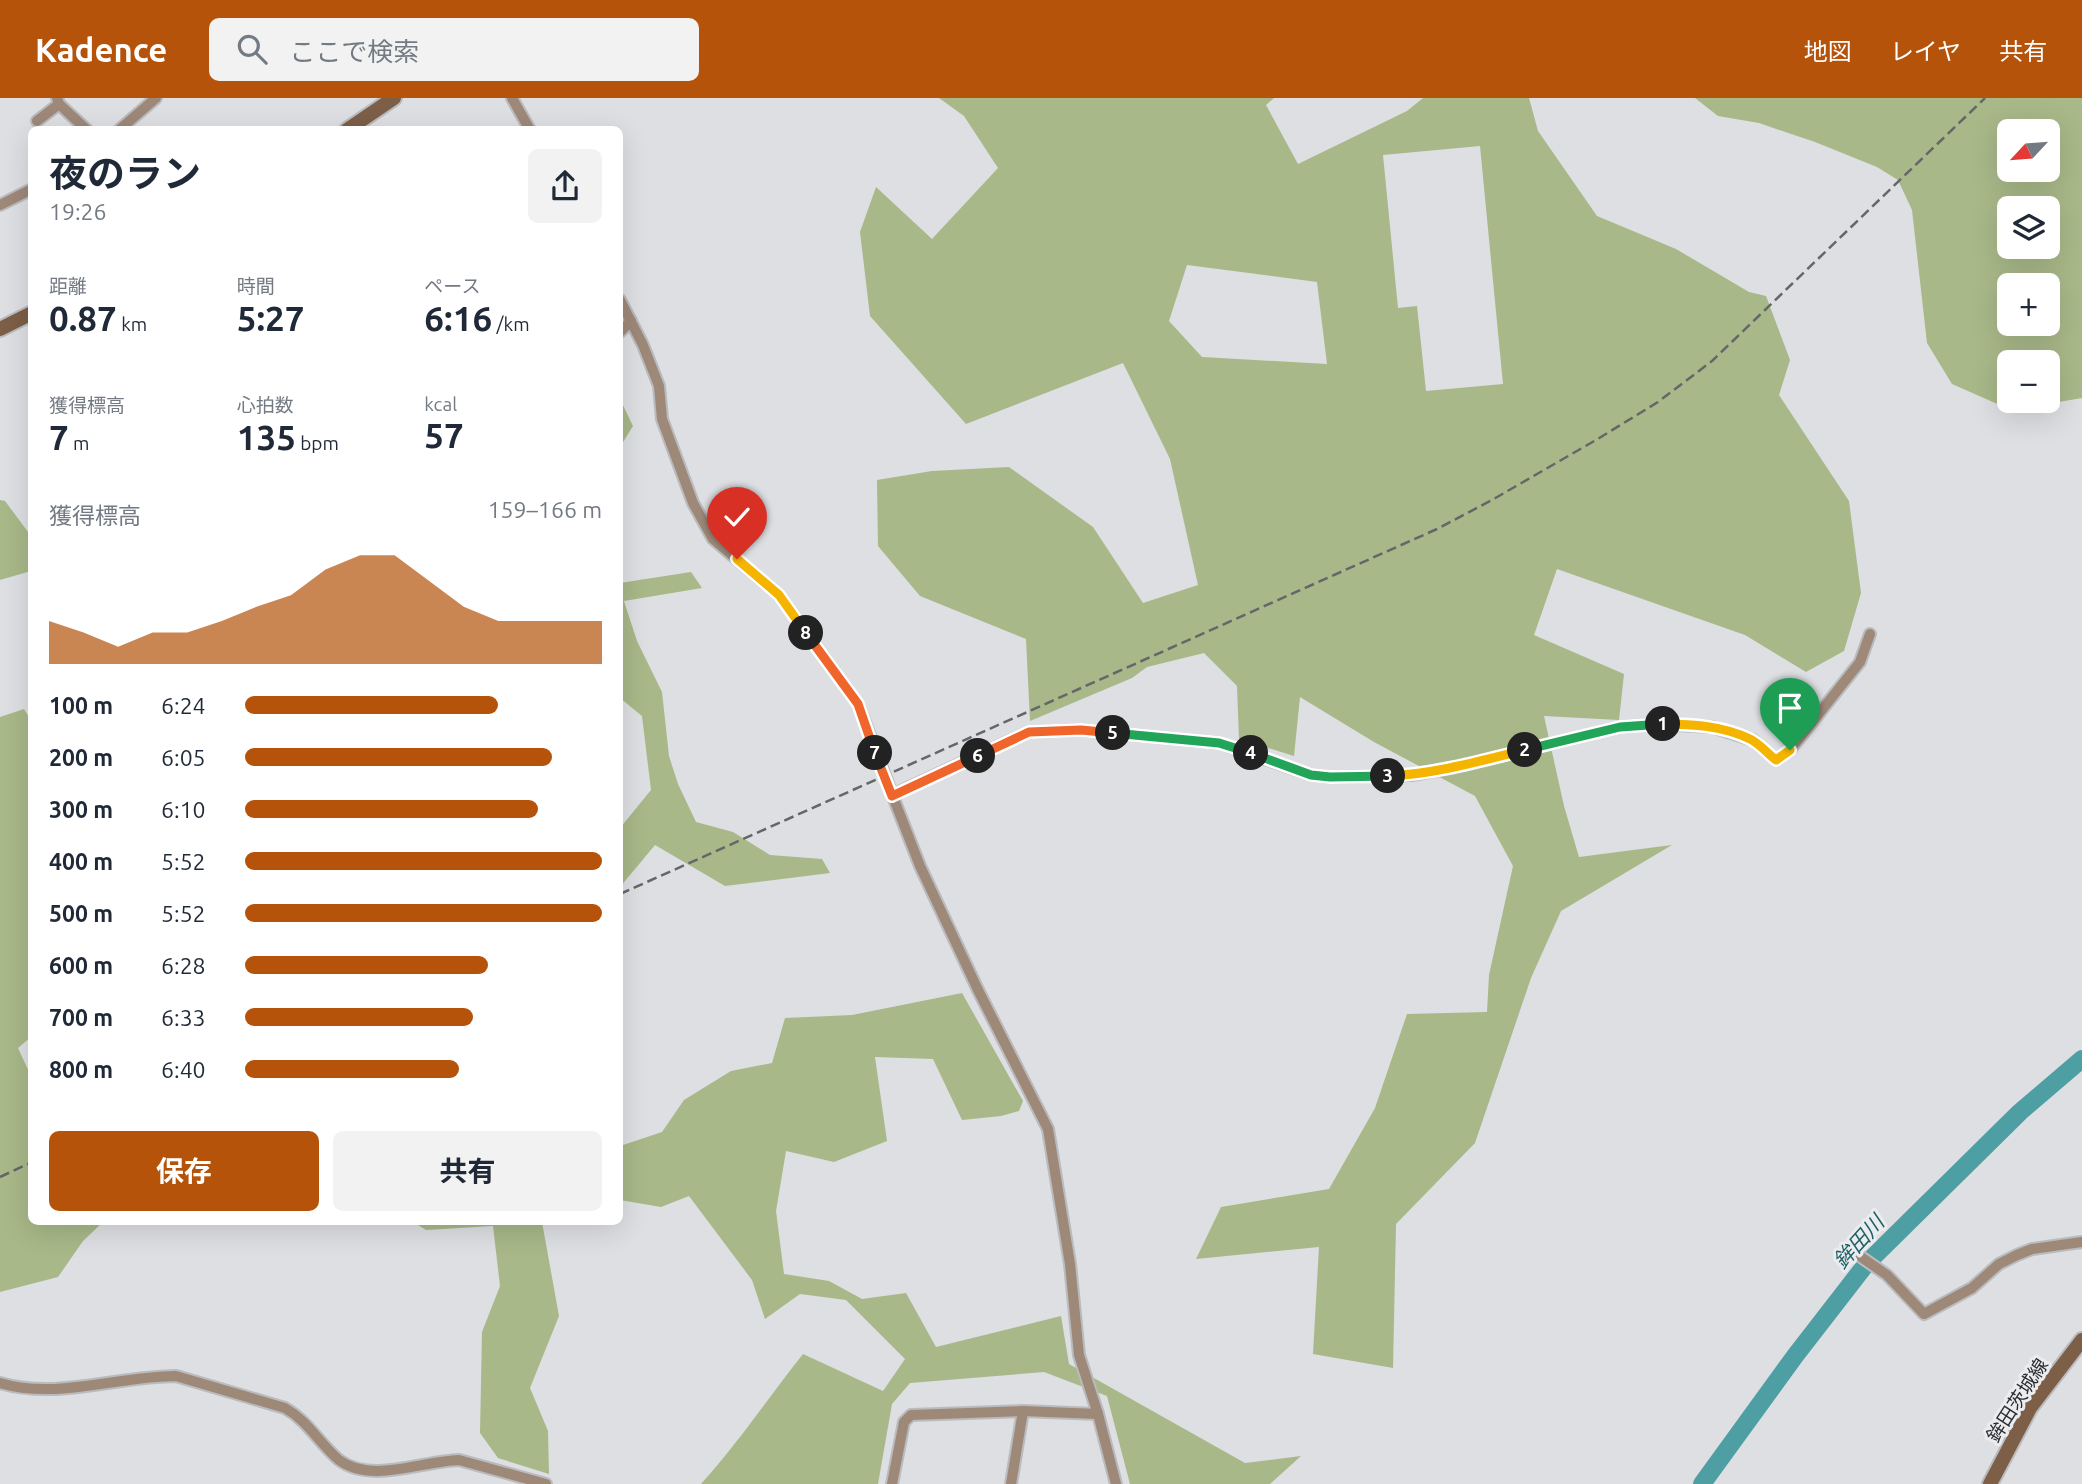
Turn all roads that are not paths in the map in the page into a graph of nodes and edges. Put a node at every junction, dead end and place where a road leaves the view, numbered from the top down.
1 (156, 98) edge
2 (394, 98) edge
3 (512, 98) edge
4 (58, 101) edge
5 (37, 121) dead end
6 (83, 126) edge
7 (124, 126) edge
8 (353, 126) edge
9 (528, 126) edge
10 (28, 191) edge
11 (0, 205) edge
12 (623, 306) edge
13 (28, 315) edge
14 (631, 321) junction
15 (0, 329) edge
16 (623, 329) edge
17 (1870, 634) dead end
18 (891, 792) junction
19 (2082, 1242) edge
20 (1851, 1250) dead end
21 (2082, 1340) edge
22 (0, 1383) edge
23 (1023, 1411) junction
24 (1098, 1414) junction
25 (546, 1484) edge
26 (892, 1484) edge
27 (1011, 1484) edge
28 (1116, 1484) edge
29 (1990, 1484) edge

1 - 7 street
2 - 8 main road
3 - 9 street
4 - 5 street
4 - 6 street
10 - 11 street
12 - 14 street
13 - 15 main road
14 - 16 street
14 - 18 street, bridge
17 - 18 street
18 - 24 street
19 - 20 street
21 - 29 main road, 鉾田茨城線
22 - 25 street
23 - 24 street
23 - 26 street
23 - 27 street
24 - 28 street

